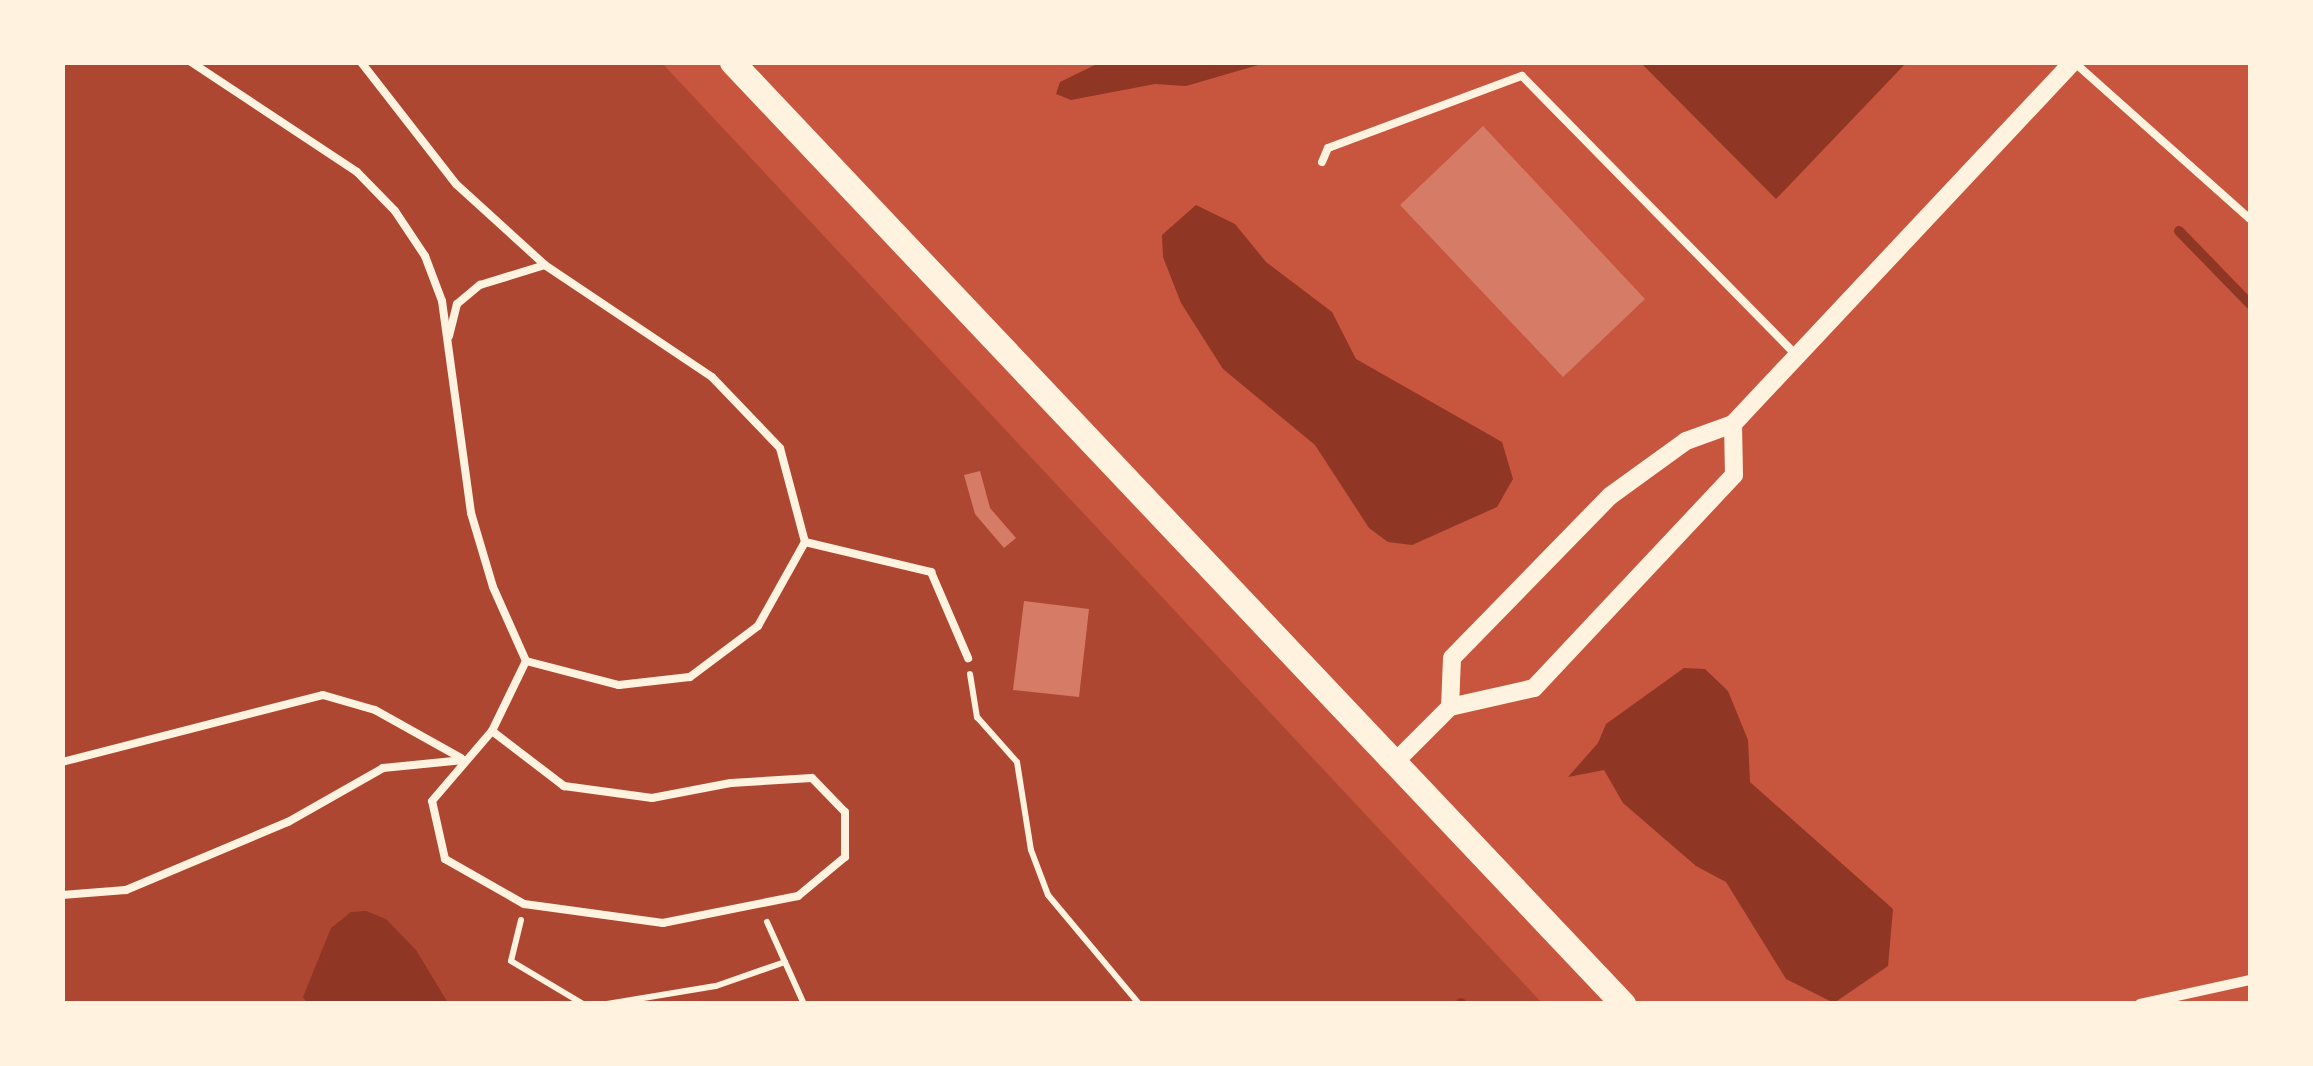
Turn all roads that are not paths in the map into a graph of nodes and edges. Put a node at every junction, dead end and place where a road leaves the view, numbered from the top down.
1 (191, 62) edge
2 (361, 62) edge
3 (732, 62) edge
4 (2074, 62) edge
5 (1322, 162) dead end
6 (2250, 219) edge
7 (545, 265) junction
8 (448, 344) junction
9 (1798, 356) junction
10 (1734, 424) junction
11 (805, 542) junction
12 (968, 658) road end
13 (526, 661) junction
14 (1450, 707) junction
15 (492, 731) junction
16 (464, 760) junction
17 (1396, 761) junction
18 (62, 762) edge
19 (62, 896) edge
20 (2250, 980) edge
21 (1622, 1004) edge
22 (2140, 1004) edge

1 - 8 lane
2 - 7 lane
3 - 17 main road
4 - 6 lane
4 - 9 street
5 - 9 lane
7 - 8 lane
7 - 11 lane
8 - 13 lane
9 - 10 street
10 - 14 street
10 - 14 street
11 - 12 lane
11 - 13 lane
13 - 15 lane
14 - 17 street
15 - 16 lane
15 - 16 lane
16 - 18 lane
16 - 19 lane
17 - 21 main road
20 - 22 street

